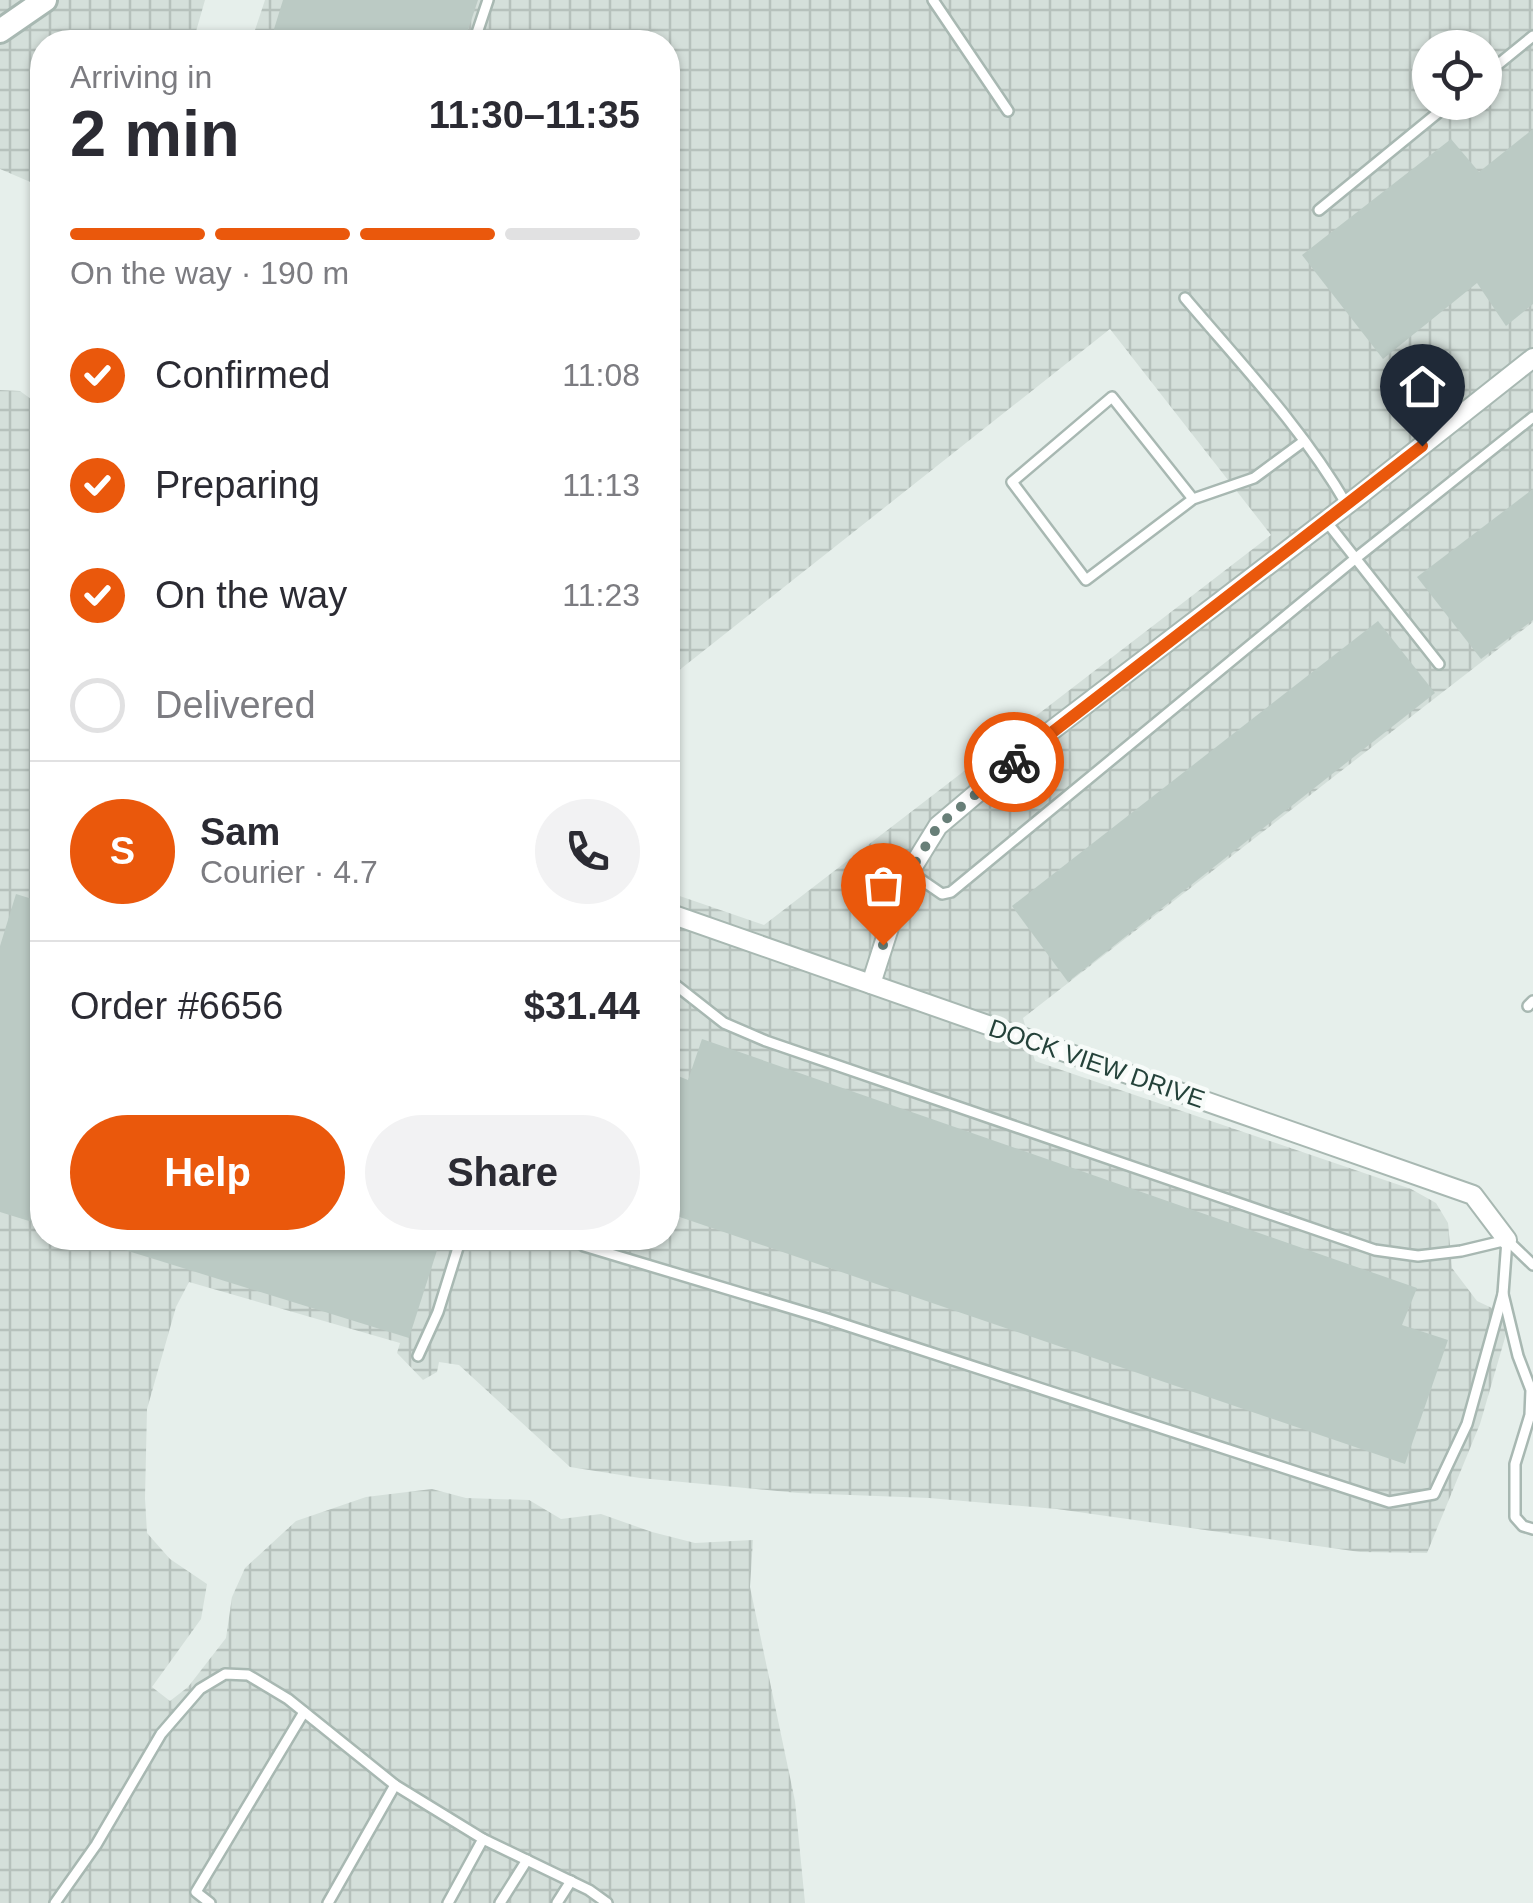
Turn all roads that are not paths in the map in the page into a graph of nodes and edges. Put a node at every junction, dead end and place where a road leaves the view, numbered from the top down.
1 (44, 0) edge
2 (488, 0) edge
3 (932, 0) edge
4 (478, 30) edge
5 (0, 32) edge
6 (1533, 36) edge
7 (1502, 61) edge
8 (1008, 111) dead end
9 (1429, 120) edge
10 (1319, 210) dead end
11 (1185, 298) dead end
12 (1533, 358) edge
13 (1533, 418) edge
14 (1304, 440) junction
15 (1193, 499) junction
16 (1347, 505) junction
17 (1326, 521) junction
18 (1356, 558) junction
19 (1438, 664) dead end
20 (910, 872) junction
21 (680, 917) edge
22 (872, 984) junction
23 (680, 989) edge
24 (1507, 1240) junction
25 (457, 1250) edge
26 (597, 1250) edge
27 (1533, 1266) edge
28 (1503, 1294) junction
29 (418, 1356) dead end
30 (1533, 1528) edge
31 (304, 1712) junction
32 (395, 1785) junction
33 (483, 1839) junction
34 (527, 1860) junction
35 (571, 1881) junction
36 (55, 1903) edge
37 (210, 1903) edge
38 (328, 1903) edge
39 (448, 1903) edge
40 (500, 1903) edge
41 (556, 1903) edge
42 (607, 1903) edge

1 - 5 street
2 - 4 lane
3 - 8 lane
6 - 7 lane
9 - 10 lane
11 - 14 lane
12 - 16 street
13 - 18 lane
14 - 15 lane
14 - 16 lane
15 - 15 lane
16 - 17 street
17 - 18 lane
17 - 20 street
18 - 19 lane
18 - 20 lane
20 - 22 street
21 - 22 street, DOCK VIEW DRIVE
22 - 24 street, DOCK VIEW DRIVE
23 - 24 lane
24 - 27 lane
24 - 28 lane
25 - 29 lane
26 - 28 lane
28 - 30 lane
31 - 32 lane
31 - 36 lane
31 - 37 lane
32 - 33 lane
32 - 38 lane
33 - 34 lane
33 - 39 lane
34 - 35 lane
34 - 40 lane
35 - 41 lane
35 - 42 lane

